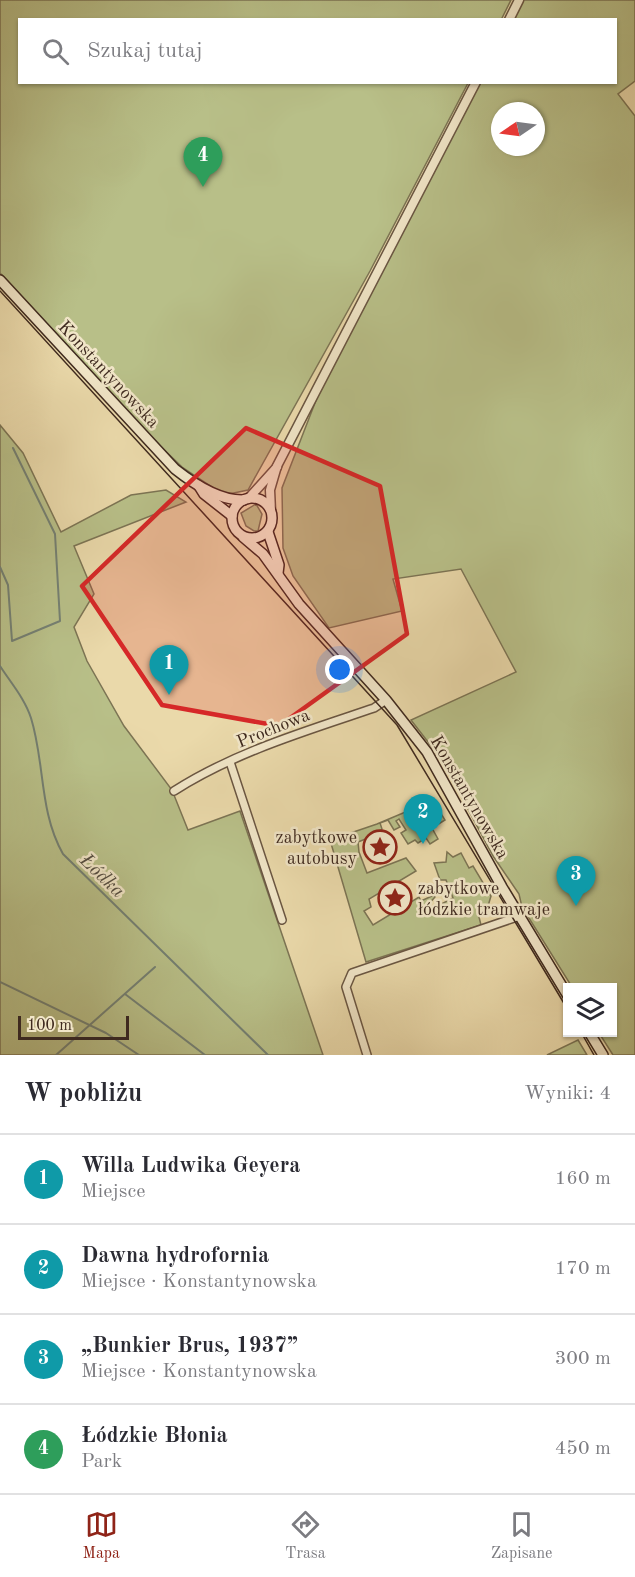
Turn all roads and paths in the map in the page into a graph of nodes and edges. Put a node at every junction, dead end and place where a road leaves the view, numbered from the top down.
1 (519, 0) edge
2 (510, 18) edge
3 (475, 84) edge
4 (0, 280) edge
5 (277, 466) junction
6 (199, 486) junction
7 (246, 499) junction
8 (271, 511) junction
9 (232, 516) junction
10 (267, 532) junction
11 (243, 537) junction
12 (278, 573) junction
13 (386, 700) junction
14 (230, 762) junction
15 (174, 791) dead end
16 (520, 916) junction
17 (282, 920) dead end
18 (563, 989) edge
19 (592, 1037) edge
20 (367, 1055) edge
21 (603, 1055) edge

1 - 2 street
3 - 5 street
4 - 6 main road, Konstantynowska
5 - 7 street
5 - 8 street
6 - 7 main road, Konstantynowska
6 - 9 main road, Konstantynowska
7 - 8 main road
7 - 9 main road
8 - 10 main road
9 - 11 main road
10 - 11 main road
10 - 12 main road, Konstantynowska
11 - 12 main road, Konstantynowska
12 - 13 main road, Konstantynowska
13 - 14 street, Prochowa
13 - 16 main road, Konstantynowska
14 - 15 street, Prochowa
14 - 17 street
16 - 18 main road, Konstantynowska
16 - 20 street
19 - 21 main road

